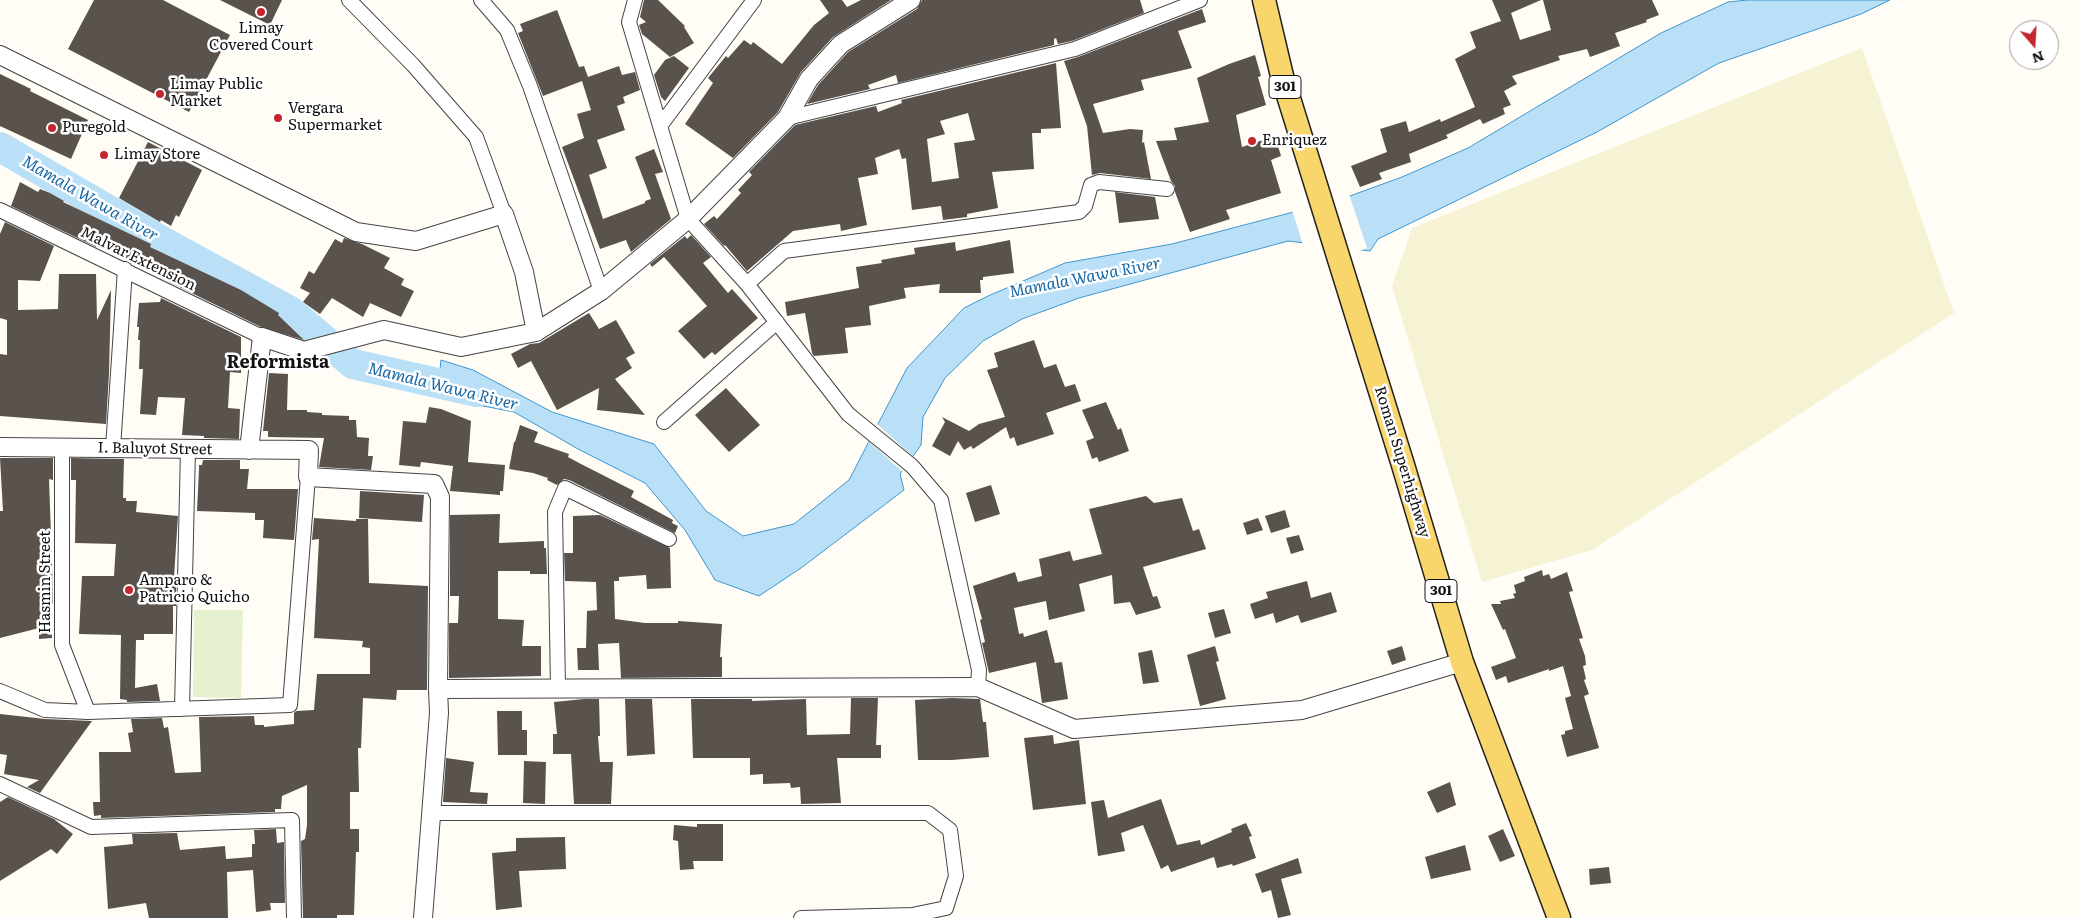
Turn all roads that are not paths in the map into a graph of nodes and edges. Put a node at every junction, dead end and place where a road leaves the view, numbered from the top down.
1 (349, 0) edge
2 (481, 0) edge
3 (635, 0) edge
4 (754, 0) edge
5 (911, 0) edge
6 (1200, 0) edge
7 (1264, 0) edge
8 (0, 55) edge
9 (787, 118) junction
10 (660, 126) junction
11 (1167, 189) dead end
12 (0, 210) edge
13 (504, 214) junction
14 (688, 219) junction
15 (124, 269) junction
16 (747, 284) junction
17 (601, 291) junction
18 (777, 322) junction
19 (536, 332) junction
20 (262, 338) junction
21 (664, 422) dead end
22 (0, 446) edge
23 (62, 448) junction
24 (113, 448) junction
25 (188, 449) junction
26 (249, 450) junction
27 (308, 477) junction
28 (669, 539) dead end
29 (1462, 662) junction
30 (978, 687) junction
31 (558, 688) junction
32 (438, 689) junction
33 (0, 691) edge
34 (182, 709) junction
35 (88, 712) junction
36 (0, 784) edge
37 (431, 813) junction
38 (294, 918) edge
39 (423, 918) edge
40 (801, 918) edge
41 (1559, 918) edge

1 - 13 street
2 - 17 street
3 - 10 street
4 - 10 street
5 - 9 street
6 - 9 street
7 - 29 main road, Roman Superhighway / 301
8 - 13 street
9 - 14 street
10 - 14 street
11 - 16 street
12 - 15 street, Malvar Extension
13 - 19 street
14 - 16 street
14 - 17 street
15 - 20 street, Malvar Extension
15 - 24 street
16 - 18 street
17 - 19 street
18 - 21 street
18 - 30 street
19 - 20 street
20 - 26 street
22 - 23 street, I. Baluyot Street
23 - 24 street, I. Baluyot Street
23 - 35 street, Hasmin Street
24 - 25 street, I. Baluyot Street
25 - 26 street, I. Baluyot Street
25 - 34 street
26 - 27 street, I. Baluyot Street
27 - 32 street
27 - 34 street
28 - 31 street
29 - 30 street
29 - 41 main road, Roman Superhighway / 301
30 - 31 street
31 - 32 street
32 - 37 street
33 - 35 street
34 - 35 street
36 - 38 street
37 - 39 street
37 - 40 street

